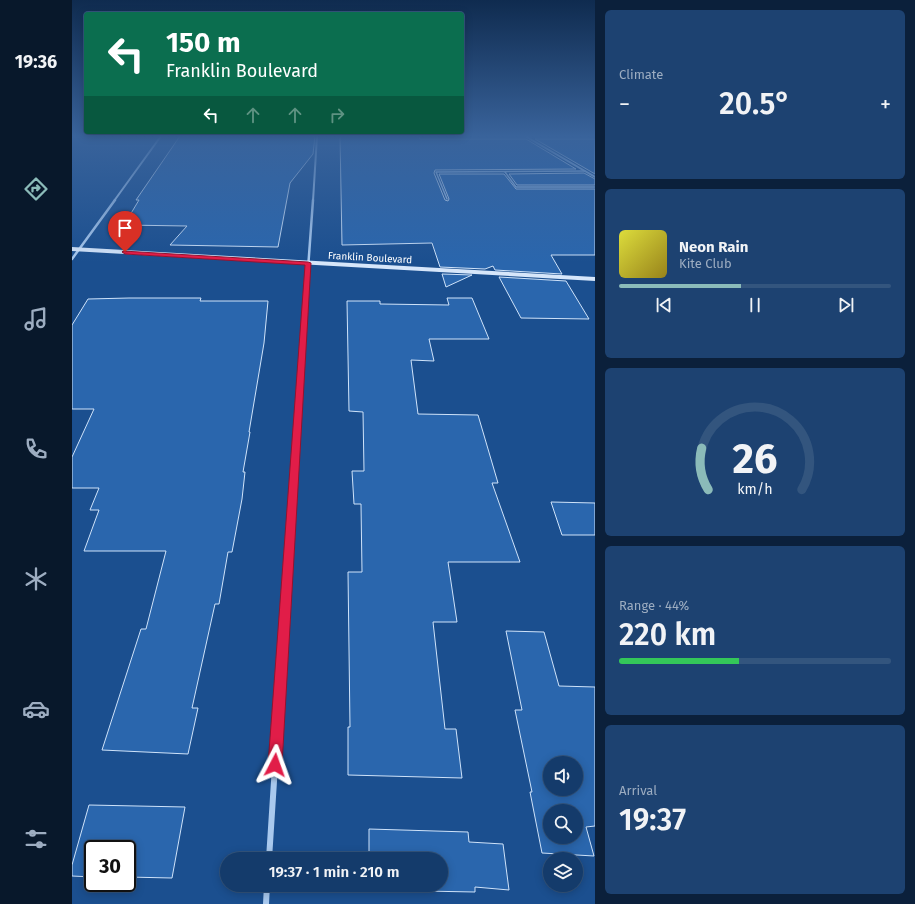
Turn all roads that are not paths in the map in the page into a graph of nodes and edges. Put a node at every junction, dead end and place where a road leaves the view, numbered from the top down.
1 (131, 178) edge
2 (314, 178) edge
3 (439, 178) edge
4 (510, 178) edge
5 (595, 187) edge
6 (448, 199) dead end
7 (72, 249) edge
8 (79, 250) junction
9 (72, 259) edge
10 (308, 263) junction
11 (595, 279) edge
12 (269, 852) edge
13 (267, 892) edge
14 (266, 904) edge

1 - 8 street
2 - 10 street
3 - 6 lane
4 - 5 lane
7 - 8 street, Franklin Boulevard
8 - 9 street
8 - 10 street, Franklin Boulevard
10 - 11 street, Franklin Boulevard
10 - 12 street
13 - 14 street

